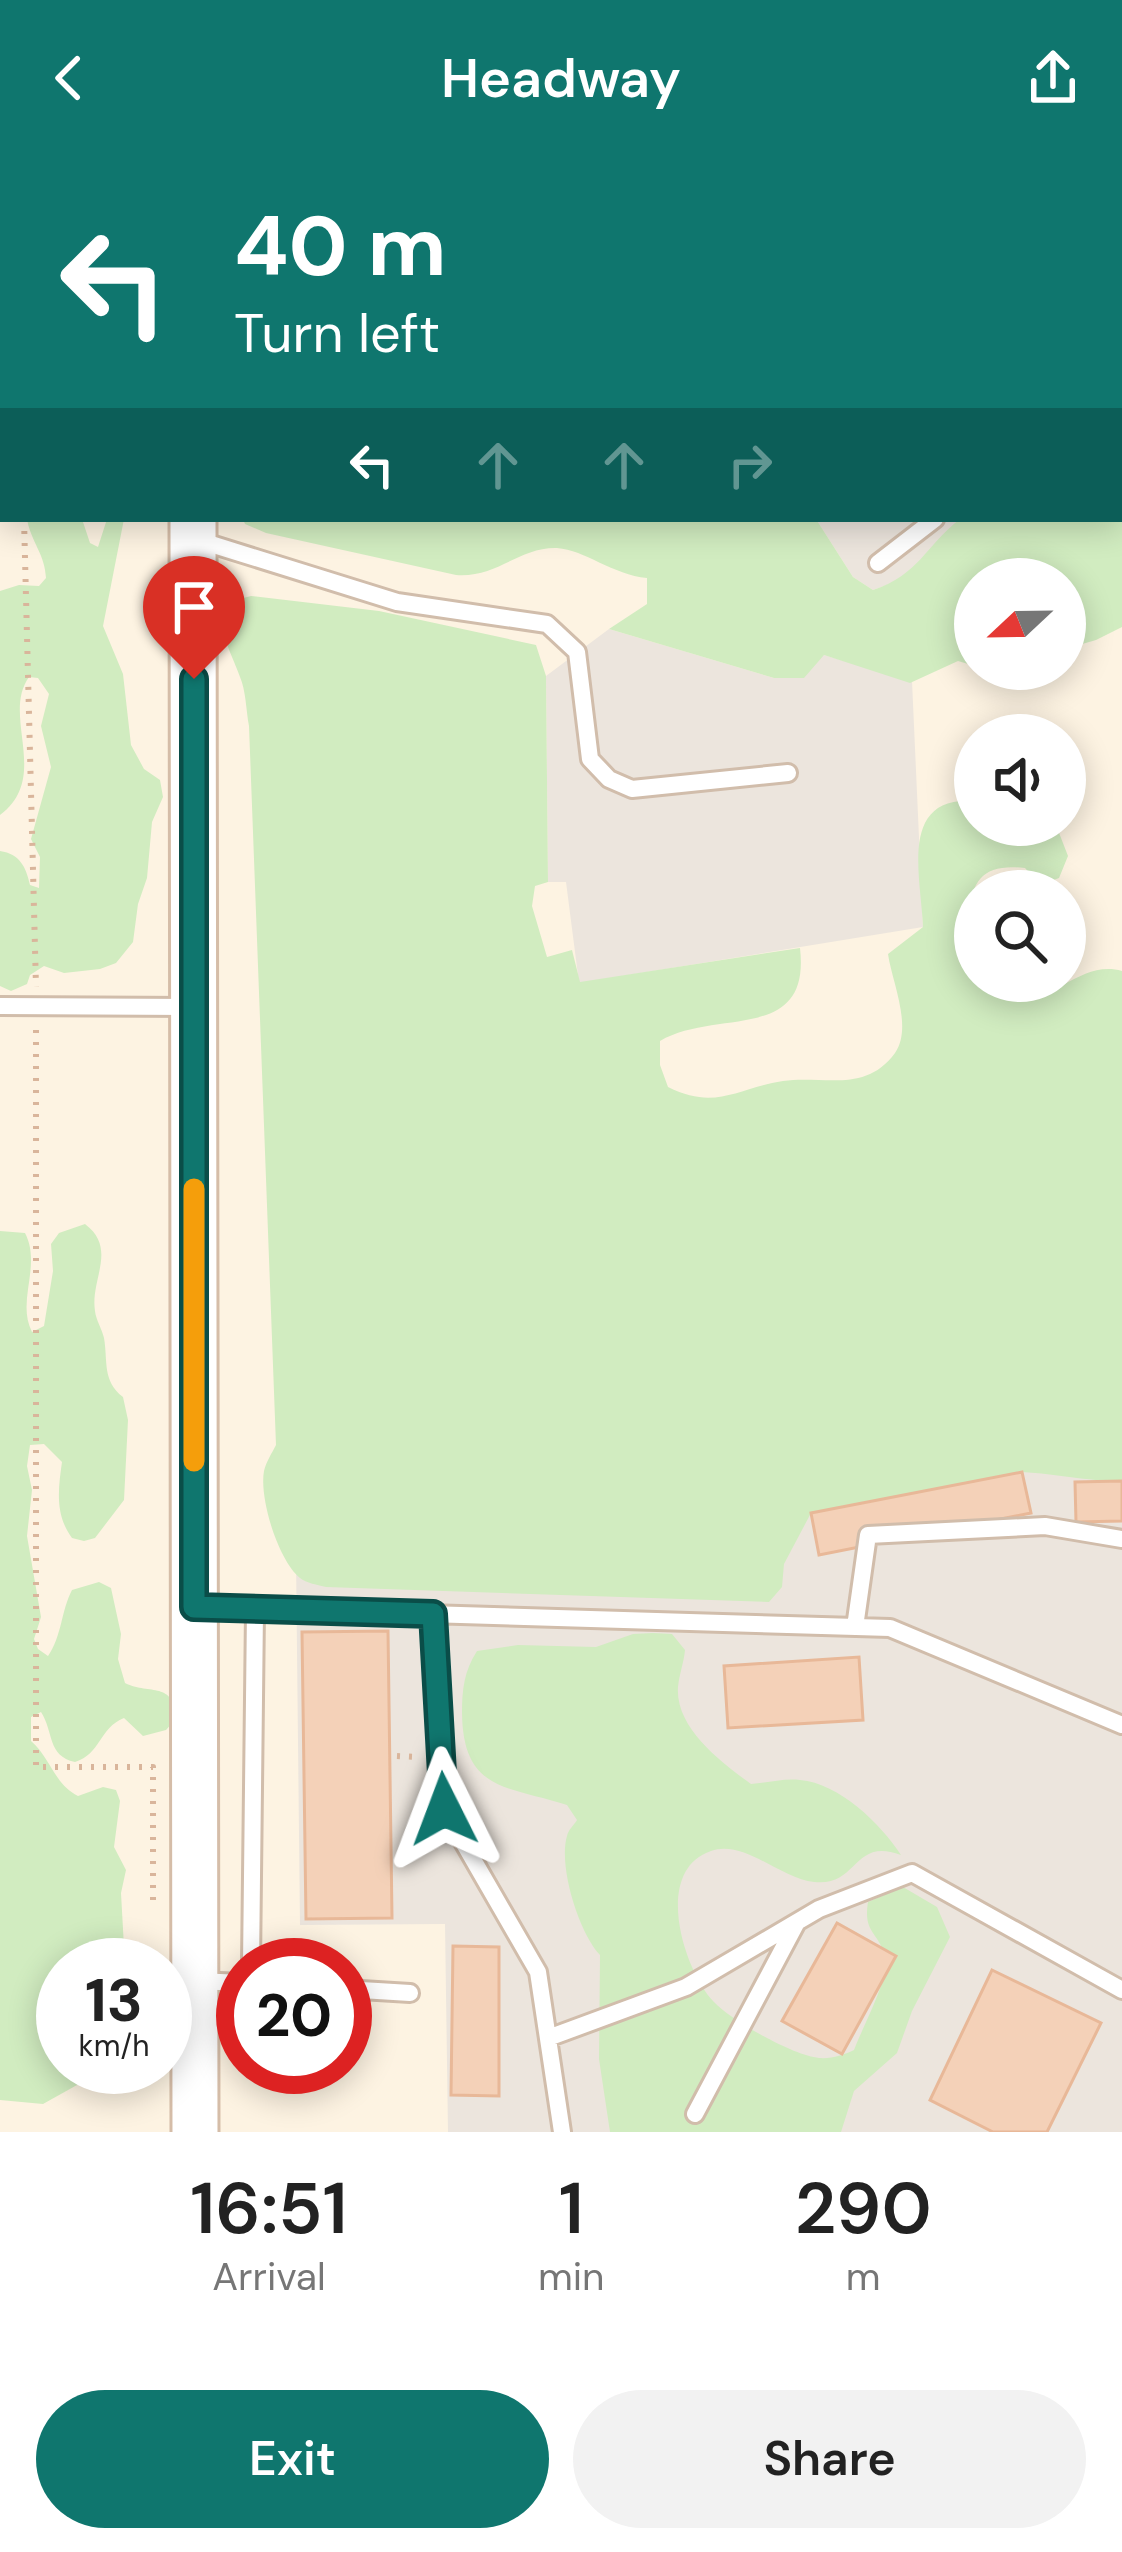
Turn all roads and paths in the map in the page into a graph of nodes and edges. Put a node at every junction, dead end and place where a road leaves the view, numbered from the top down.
1 (23, 522) edge
2 (930, 522) edge
3 (194, 529) edge
4 (878, 563) dead end
5 (788, 773) dead end
6 (36, 1005) junction
7 (0, 1006) edge
8 (194, 1007) junction
9 (1122, 1539) edge
10 (194, 1607) junction
11 (255, 1610) junction
12 (433, 1614) junction
13 (855, 1628) junction
14 (1122, 1726) edge
15 (153, 1905) dead end
16 (797, 1922) junction
17 (251, 1938) edge
18 (195, 1981) junction
19 (216, 1982) edge
20 (1122, 1990) edge
21 (372, 1991) edge
22 (410, 1993) dead end
23 (548, 2038) junction
24 (695, 2114) dead end
25 (195, 2132) edge
26 (562, 2132) edge

1 - 6 path
2 - 4 lane
3 - 5 lane
3 - 8 main road
6 - 7 lane
6 - 8 lane
6 - 15 path
8 - 10 main road
9 - 13 lane
10 - 11 lane
10 - 18 main road
11 - 12 lane
11 - 17 lane
12 - 13 lane
12 - 23 lane
13 - 14 lane
16 - 20 lane
16 - 23 lane
16 - 24 lane
18 - 19 lane
18 - 25 main road
21 - 22 lane
23 - 26 lane

